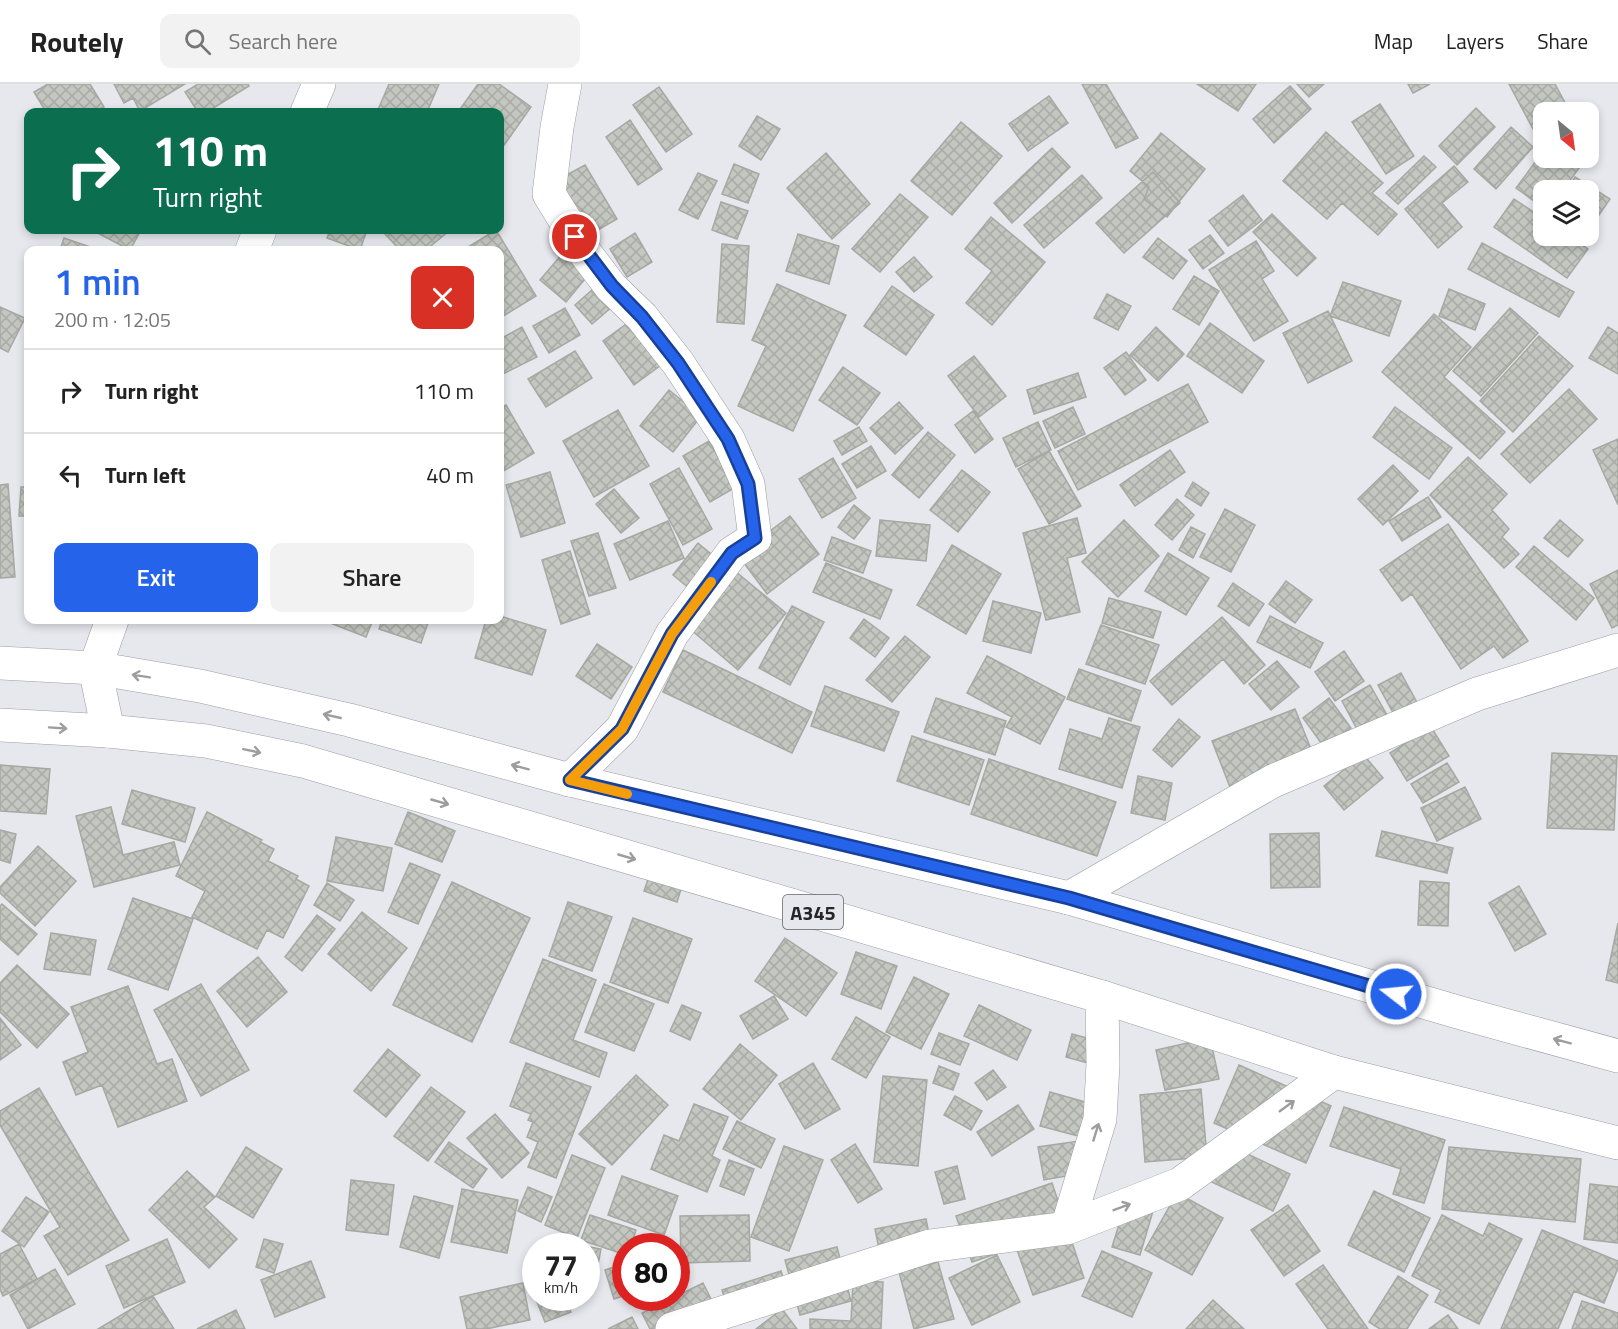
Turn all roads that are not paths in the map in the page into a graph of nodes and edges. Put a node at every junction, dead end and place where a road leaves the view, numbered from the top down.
1 (319, 84) edge
2 (565, 84) edge
3 (310, 108) edge
4 (111, 624) edge
5 (1618, 650) edge
6 (0, 663) edge
7 (95, 668) junction
8 (0, 725) edge
9 (108, 731) junction
10 (570, 780) junction
11 (1069, 898) junction
12 (1102, 997) junction
13 (1618, 1056) edge
14 (1334, 1072) junction
15 (1618, 1143) edge
16 (1067, 1228) junction
17 (672, 1329) edge

1 - 3 main road
2 - 10 main road
4 - 7 main road
5 - 11 main road
6 - 7 main road
7 - 9 main road
10 -> 7 main road
8 -> 9 main road, A345
9 -> 12 main road, A345
10 - 11 main road
13 -> 11 main road
12 - 14 main road, A345
16 -> 12 main road
14 - 15 main road, A345
16 -> 14 main road
16 - 17 main road

